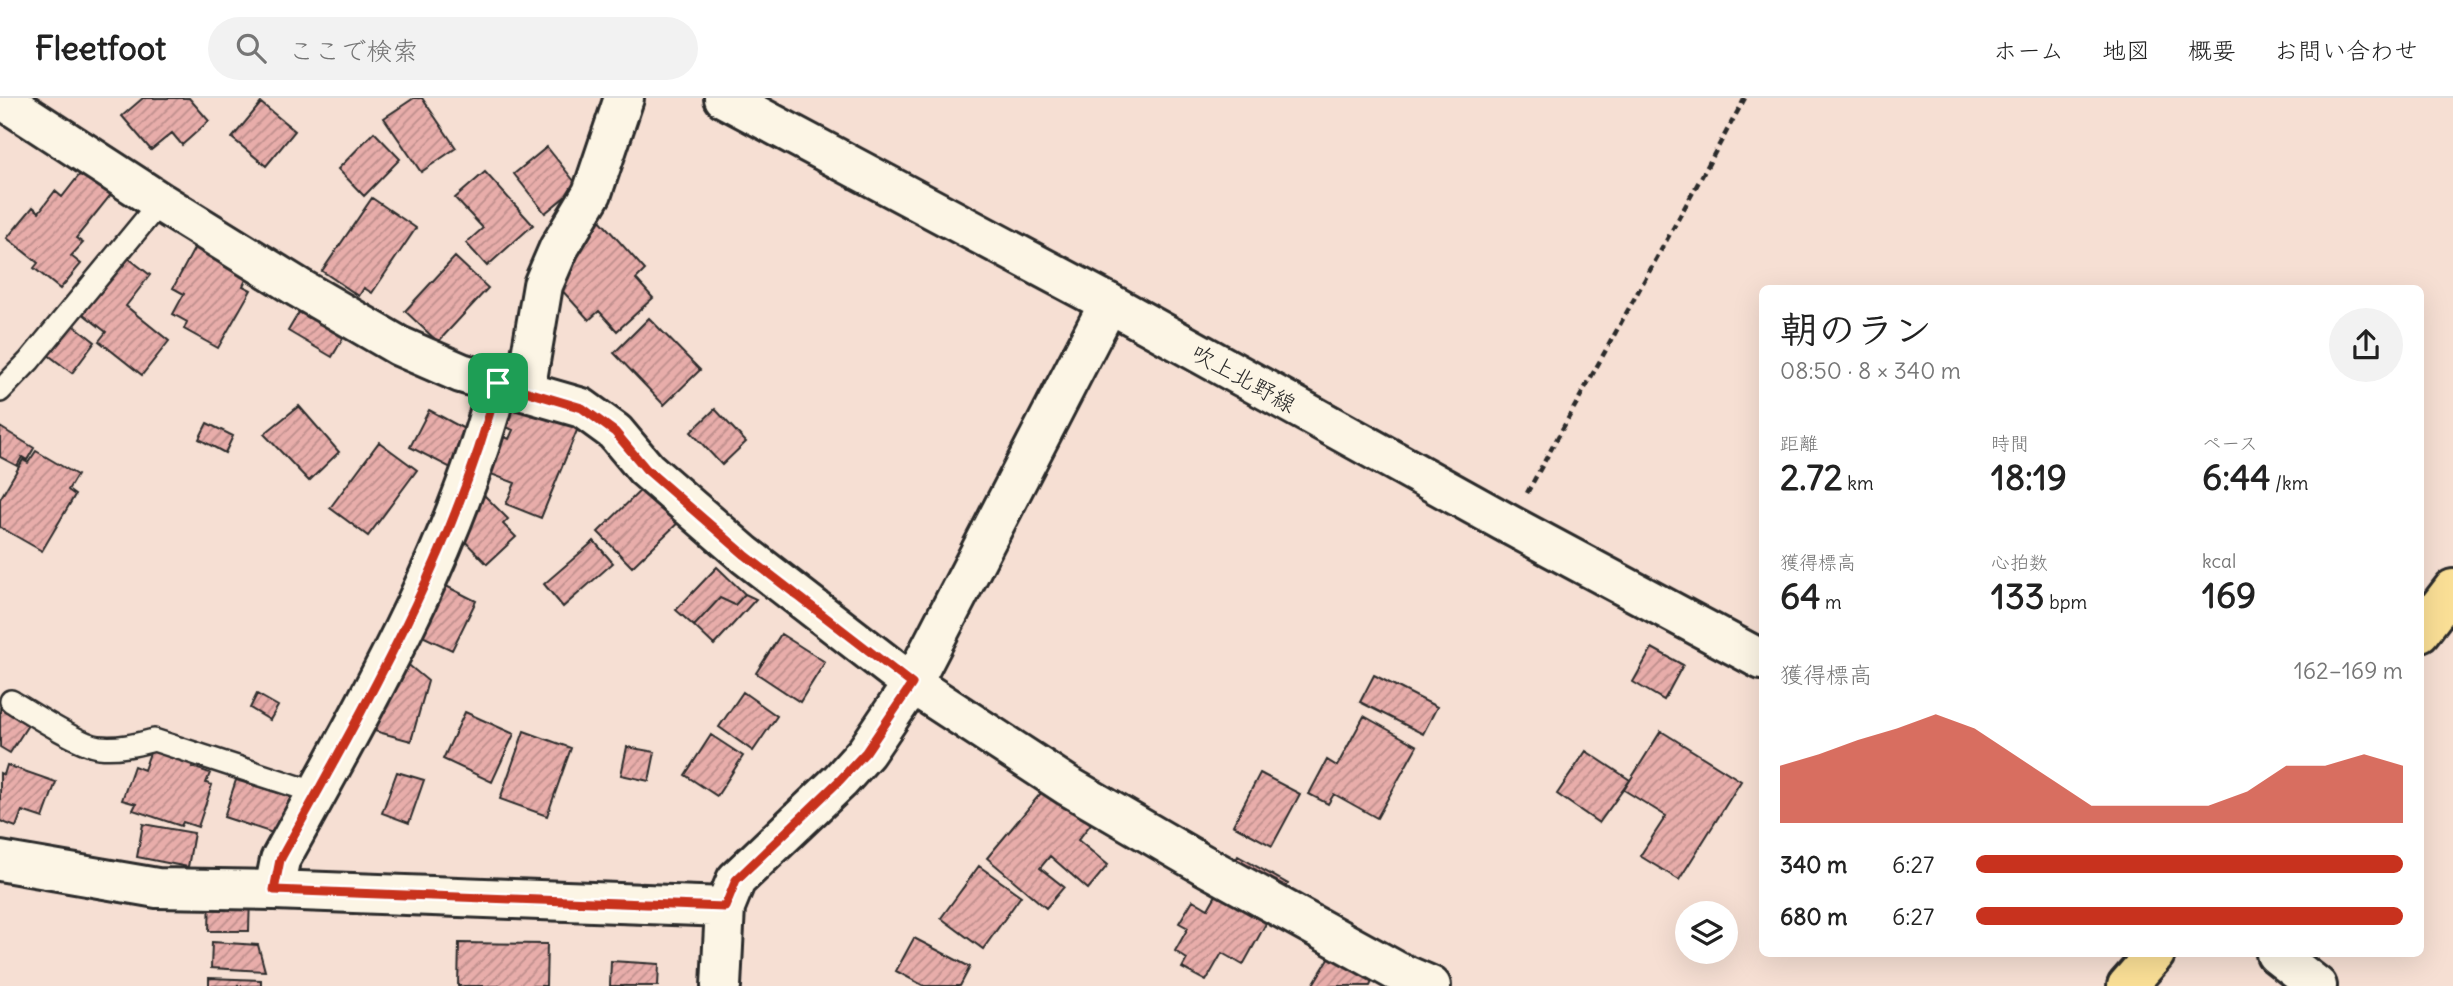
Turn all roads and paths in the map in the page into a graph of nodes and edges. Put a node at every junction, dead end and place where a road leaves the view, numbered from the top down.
1 (0, 98) edge
2 (624, 98) edge
3 (724, 98) edge
4 (1745, 98) edge
5 (160, 202) junction
6 (1109, 303) junction
7 (511, 387) junction
8 (0, 391) edge
9 (1510, 525) junction
10 (2453, 589) edge
11 (2424, 627) edge
12 (1759, 658) edge
13 (912, 684) junction
14 (11, 701) dead end
15 (317, 793) junction
16 (0, 861) edge
17 (274, 890) junction
18 (725, 907) junction
19 (2152, 957) edge
20 (2280, 957) edge
21 (721, 986) edge
22 (1431, 986) edge
23 (2127, 986) edge
24 (2317, 986) edge

1 - 5 street
2 - 7 street
3 - 6 street, 吹上北野線
4 - 9 path
5 - 7 street
5 - 8 lane
6 - 9 street, 吹上北野線
6 - 13 street
7 - 13 street
7 - 15 street
9 - 12 street, 吹上北野線
10 - 11 main road
13 - 18 street
13 - 22 street
14 - 15 lane
15 - 17 street
16 - 17 street
17 - 18 street
18 - 21 street
19 - 23 main road
20 - 24 street

